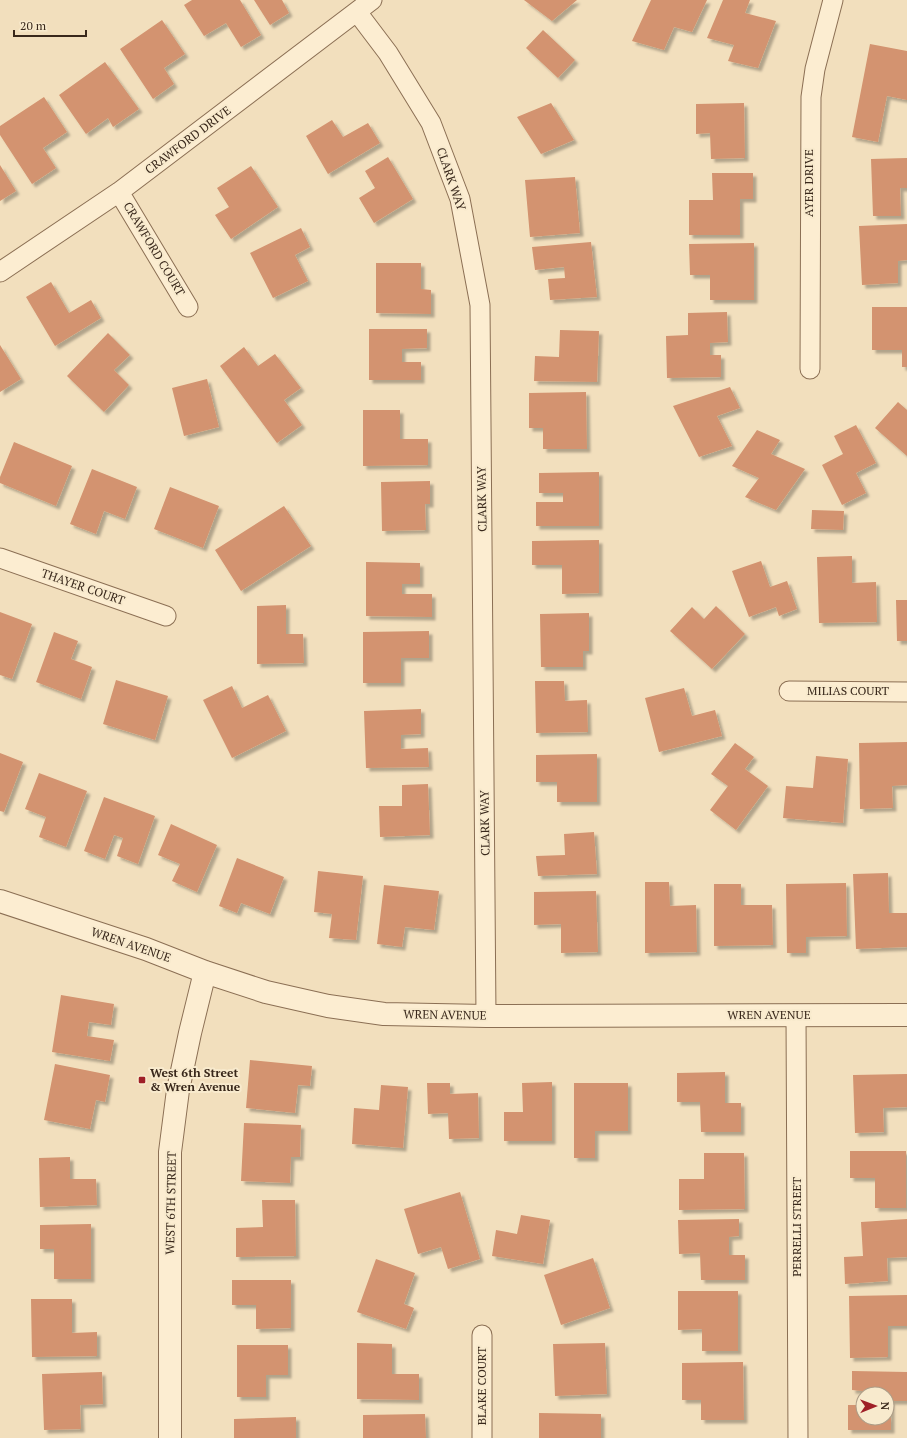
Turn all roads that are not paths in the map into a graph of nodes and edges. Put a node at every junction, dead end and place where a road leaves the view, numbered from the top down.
1 (372, 0) edge
2 (833, 0) edge
3 (357, 12) junction
4 (119, 192) junction
5 (0, 272) edge
6 (188, 307) dead end
7 (810, 369) dead end
8 (0, 558) edge
9 (166, 616) dead end
10 (789, 691) dead end
11 (907, 692) edge
12 (0, 901) edge
13 (205, 972) junction
14 (796, 1015) junction
15 (907, 1015) edge
16 (486, 1016) junction
17 (482, 1335) dead end
18 (170, 1438) edge
19 (482, 1438) edge
20 (798, 1438) edge

1 - 3 street, CRAWFORD DRIVE
2 - 7 street, AYER DRIVE
3 - 4 street, CRAWFORD DRIVE
3 - 16 street, CLARK WAY
4 - 5 street, CRAWFORD DRIVE
4 - 6 street, CRAWFORD COURT
8 - 9 street, THAYER COURT
10 - 11 street, MILIAS COURT
12 - 13 street, WREN AVENUE
13 - 16 street, WREN AVENUE
13 - 18 street, WEST 6TH STREET
14 - 15 street, WREN AVENUE
14 - 16 street, WREN AVENUE
14 - 20 street, PERRELLI STREET
17 - 19 street, BLAKE COURT

